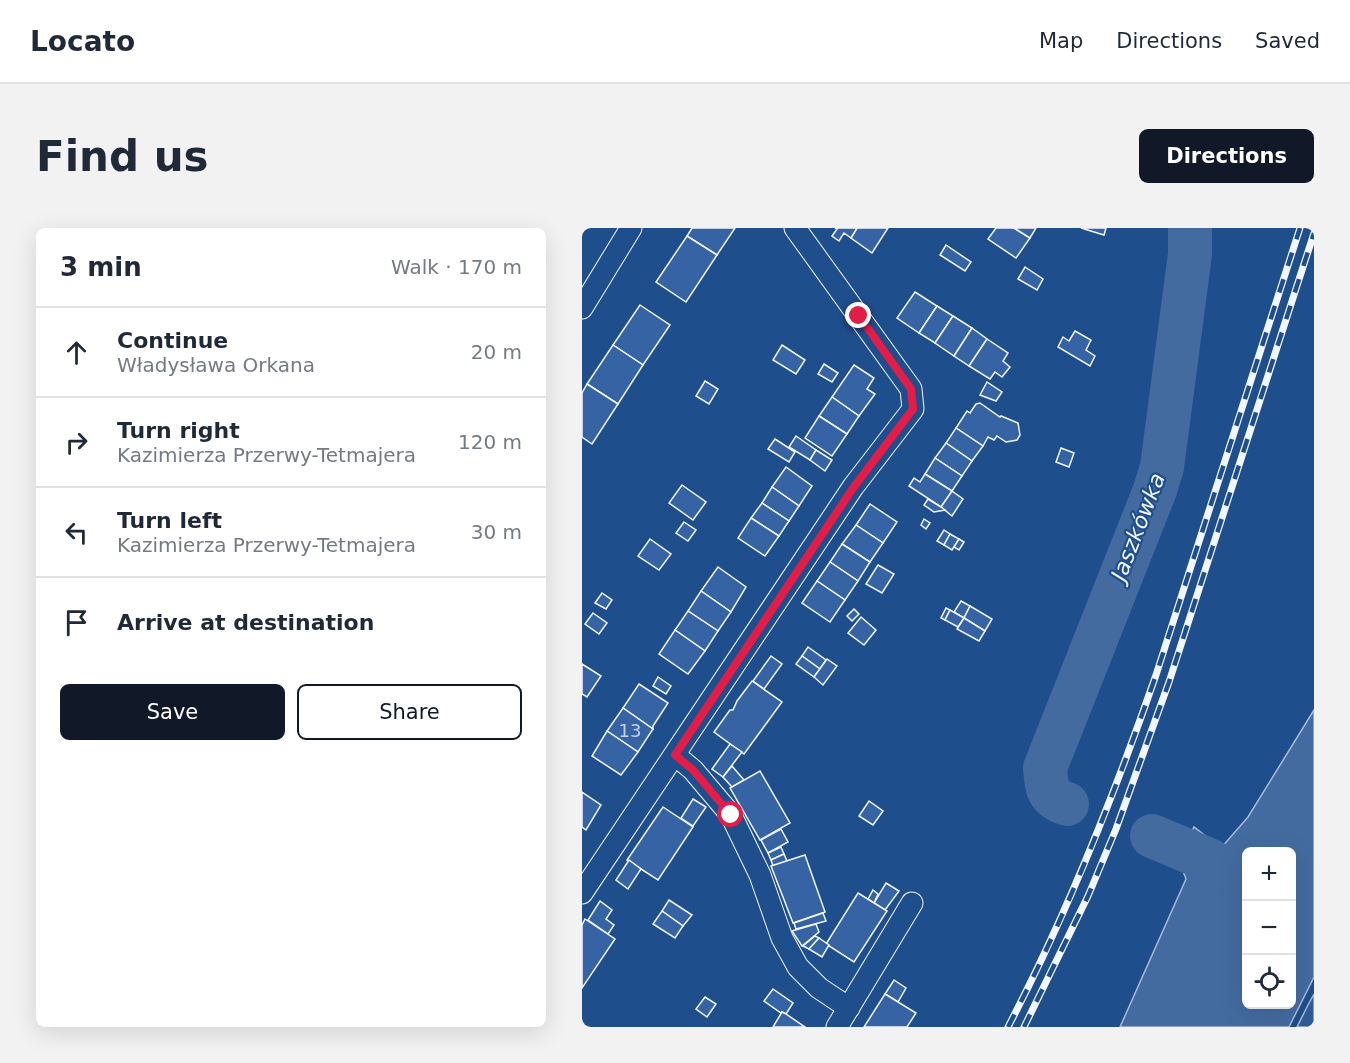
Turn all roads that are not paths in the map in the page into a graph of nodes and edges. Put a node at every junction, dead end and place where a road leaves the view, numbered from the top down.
1 (631, 228) edge
2 (795, 228) edge
3 (582, 308) edge
4 (675, 755) junction
5 (582, 893) edge
6 (912, 903) dead end
7 (849, 1008) junction
8 (837, 1027) edge

1 - 3 street
2 - 4 street
4 - 5 street
4 - 7 street
6 - 7 street
7 - 8 street

